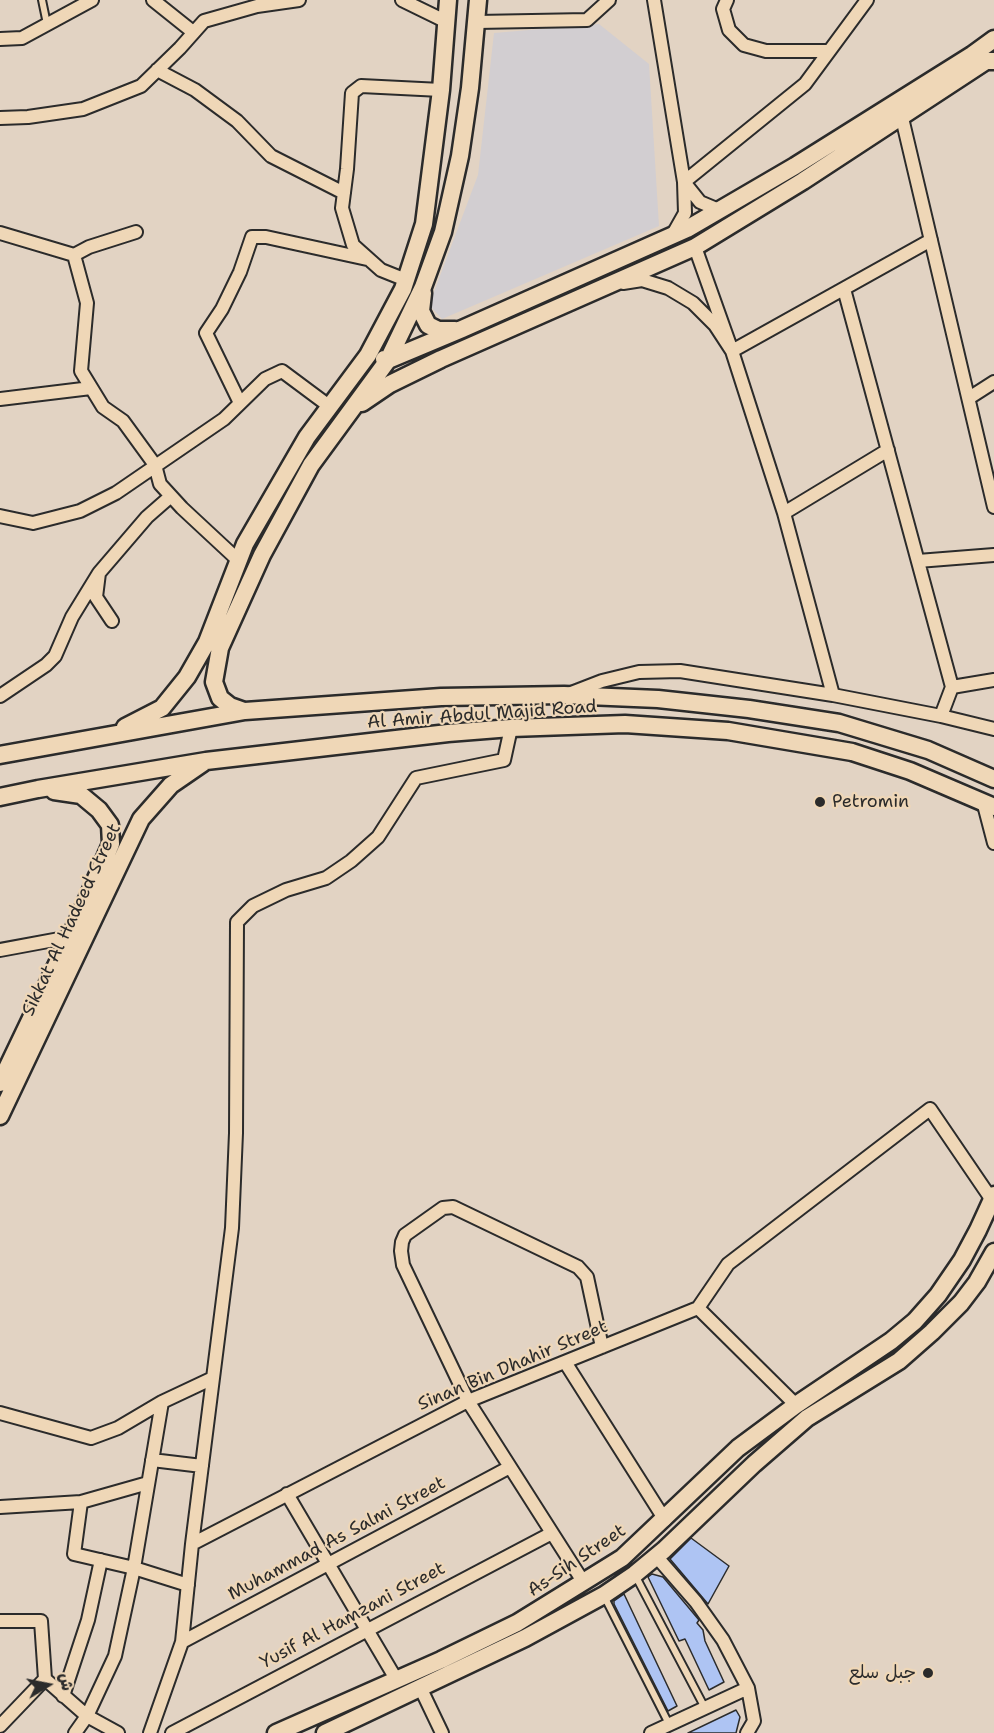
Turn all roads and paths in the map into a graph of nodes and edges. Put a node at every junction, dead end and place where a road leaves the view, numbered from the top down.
1 (42, 0) edge
2 (92, 0) edge
3 (153, 0) edge
4 (299, 0) edge
5 (402, 0) edge
6 (448, 0) edge
7 (478, 0) edge
8 (609, 0) edge
9 (654, 0) edge
10 (727, 0) edge
11 (867, 0) edge
12 (447, 22) junction
13 (477, 22) junction
14 (47, 24) junction
15 (193, 32) junction
16 (994, 39) edge
17 (1, 41) edge
18 (830, 51) junction
19 (994, 61) edge
20 (157, 70) junction
21 (441, 90) junction
22 (0, 118) edge
23 (902, 118) junction
24 (684, 182) junction
25 (344, 193) junction
26 (719, 210) junction
27 (136, 232) dead end
28 (0, 233) edge
29 (672, 236) junction
30 (931, 240) junction
31 (695, 247) junction
32 (74, 255) junction
33 (368, 259) junction
34 (406, 280) junction
35 (610, 284) junction
36 (423, 287) junction
37 (844, 289) junction
38 (462, 329) junction
39 (732, 351) junction
40 (368, 355) junction
41 (388, 360) junction
42 (994, 382) edge
43 (91, 388) junction
44 (969, 398) junction
45 (0, 399) edge
46 (240, 403) junction
47 (329, 406) junction
48 (353, 408) junction
49 (888, 450) junction
50 (155, 465) junction
51 (171, 496) junction
52 (994, 507) edge
53 (783, 513) junction
54 (0, 516) edge
55 (994, 555) edge
56 (239, 561) junction
57 (918, 561) junction
58 (99, 573) junction
59 (112, 621) dead end
60 (994, 680) edge
61 (952, 687) junction
62 (833, 694) junction
63 (564, 695) junction
64 (0, 696) edge
65 (245, 711) junction
66 (941, 716) junction
67 (511, 728) junction
68 (994, 729) edge
69 (102, 737) junction
70 (0, 755) edge
71 (206, 761) junction
72 (994, 779) edge
73 (38, 789) junction
74 (0, 797) edge
75 (989, 804) edge
76 (994, 843) edge
77 (70, 937) junction
78 (0, 950) edge
79 (0, 1083) edge
80 (0, 1116) edge
81 (993, 1197) edge
82 (994, 1252) edge
83 (698, 1308) junction
84 (602, 1347) junction
85 (565, 1362) junction
86 (213, 1378) junction
87 (468, 1401) junction
88 (162, 1402) junction
89 (796, 1405) junction
90 (0, 1413) edge
91 (152, 1460) junction
92 (202, 1466) junction
93 (510, 1467) junction
94 (148, 1483) junction
95 (287, 1494) junction
96 (81, 1502) junction
97 (0, 1508) edge
98 (665, 1520) junction
99 (552, 1533) junction
100 (192, 1544) junction
101 (656, 1556) junction
102 (101, 1560) junction
103 (328, 1565) junction
104 (135, 1568) junction
105 (635, 1574) junction
106 (584, 1583) junction
107 (188, 1585) junction
108 (604, 1595) junction
109 (0, 1621) edge
110 (366, 1629) junction
111 (182, 1642) junction
112 (45, 1679) junction
113 (396, 1679) junction
114 (420, 1687) junction
115 (748, 1688) junction
116 (63, 1696) junction
117 (705, 1708) junction
118 (87, 1716) junction
119 (669, 1724) junction
120 (0, 1726) edge
121 (75, 1733) edge
122 (118, 1733) edge
123 (150, 1733) edge
124 (172, 1733) edge
125 (276, 1733) edge
126 (325, 1733) edge
127 (442, 1733) edge
128 (651, 1733) edge
129 (747, 1733) edge

1 - 14 lane
2 - 14 street
3 - 15 street
4 - 15 street
5 - 12 street
6 - 12 main road
7 - 13 main road
8 - 13 street
9 - 24 street
10 - 18 street
11 - 18 street
12 - 21 main road
13 - 36 main road
14 - 17 street
15 - 20 street
16 - 26 main road
18 - 24 street
19 - 23 main road
20 - 22 street
20 - 25 street
21 - 25 street
21 - 34 main road
23 - 30 street
23 - 31 main road
24 - 26 street
24 - 29 street
25 - 33 street
26 - 29 main road
27 - 32 street
28 - 32 street
29 - 38 main road
30 - 37 street
30 - 44 street
31 - 35 main road
31 - 39 street
32 - 43 street
33 - 34 street
33 - 46 street
34 - 40 main road
35 - 39 street
35 - 48 main road
36 - 38 main road
36 - 41 main road
37 - 39 street
37 - 49 street
38 - 41 main road
39 - 53 street
40 - 41 main road
40 - 47 main road
41 - 48 main road
42 - 44 street
43 - 45 street
43 - 50 street
44 - 52 street
46 - 47 street
46 - 50 street
47 - 56 main road
48 - 65 main road
49 - 53 street
49 - 57 street
50 - 51 street
50 - 54 street
51 - 56 street
51 - 58 street
53 - 62 street
55 - 57 street
56 - 69 main road
57 - 61 street
58 - 59 street
58 - 64 street
60 - 61 street
61 - 66 street
62 - 63 street
62 - 66 street
63 - 65 main road, Al Amir Abdul Majid Road
63 - 72 main road, Al Amir Abdul Majid Road
65 - 69 main road, Al Amir Abdul Majid Road
66 - 68 street
67 - 71 main road, Al Amir Abdul Majid Road
67 - 75 main road, Al Amir Abdul Majid Road
67 - 86 street
69 - 70 main road, Al Amir Abdul Majid Road
71 - 73 main road, Al Amir Abdul Majid Road
71 - 80 main road, Sikkat Al Hadeed Street
73 - 74 main road, Al Amir Abdul Majid Road
73 - 77 main road, Sikkat Al Hadeed Street
75 - 76 street
77 - 78 street
77 - 79 main road, Sikkat Al Hadeed Street
81 - 83 street
81 - 89 main road, As-Sih Street
82 - 101 main road, As-Sih Street
83 - 84 street, Sinan Bin Dhahir Street
83 - 89 street
84 - 85 street, Sinan Bin Dhahir Street
84 - 87 street
85 - 87 street, Sinan Bin Dhahir Street
85 - 98 street
86 - 88 street
86 - 92 street
87 - 93 street
87 - 95 street, Sinan Bin Dhahir Street
88 - 90 street
88 - 91 street
89 - 98 main road, As-Sih Street
91 - 92 street
91 - 94 street
92 - 100 street
93 - 99 street
93 - 103 street, Muhammad As Salmi Street
94 - 96 street
94 - 104 street
95 - 100 street, Sinan Bin Dhahir Street
95 - 103 street
96 - 97 street
96 - 102 street
98 - 106 main road, As-Sih Street
99 - 106 street
99 - 110 street, Yusif Al Hamzani Street
100 - 107 street
101 - 105 main road, As-Sih Street
101 - 115 street
102 - 104 street
102 - 116 street
103 - 110 street
103 - 111 street, Muhammad As Salmi Street
104 - 107 street
104 - 118 street
105 - 108 main road, As-Sih Street
105 - 117 lane
106 - 113 main road, As-Sih Street
107 - 111 street
108 - 114 main road, As-Sih Street
108 - 119 lane
109 - 112 street
110 - 113 street
110 - 124 street, Yusif Al Hamzani Street
111 - 123 street
112 - 116 street
112 - 120 street
113 - 125 main road, As-Sih Street
114 - 126 main road, As-Sih Street
114 - 127 street
115 - 117 street
115 - 129 street
116 - 118 street
117 - 119 street
118 - 121 street
118 - 122 street
119 - 128 street

